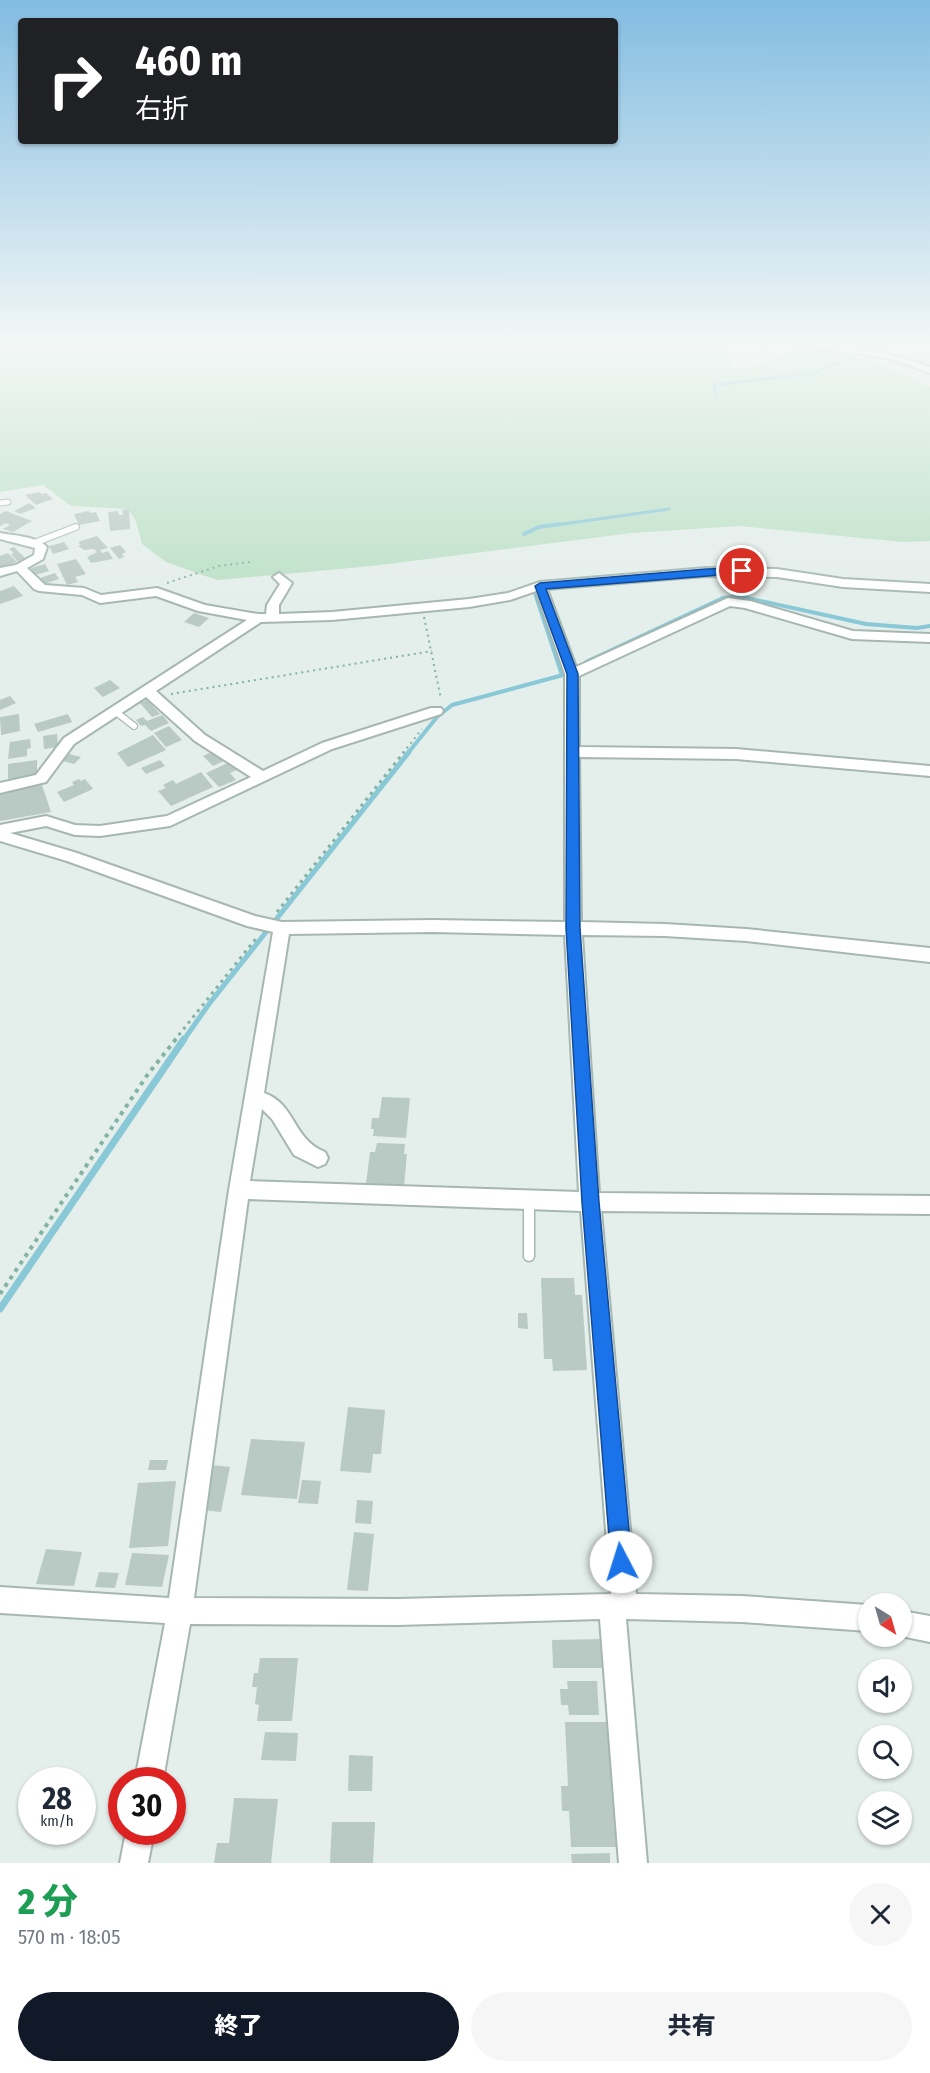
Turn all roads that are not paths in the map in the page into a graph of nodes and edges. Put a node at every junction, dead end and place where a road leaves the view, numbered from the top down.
1 (8, 502) dead end
2 (0, 503) edge
3 (76, 527) dead end
4 (3, 539) edge
5 (34, 543) junction
6 (20, 567) junction
7 (0, 572) edge
8 (279, 577) dead end
9 (540, 586) junction
10 (930, 590) edge
11 (265, 618) junction
12 (930, 638) edge
13 (572, 674) junction
14 (150, 693) junction
15 (116, 711) junction
16 (435, 711) road end
17 (134, 726) dead end
18 (573, 752) junction
19 (930, 771) edge
20 (262, 777) junction
21 (0, 788) edge
22 (0, 830) edge
23 (0, 836) edge
24 (275, 926) junction
25 (573, 928) junction
26 (930, 955) edge
27 (256, 1098) junction
28 (318, 1158) dead end
29 (239, 1190) junction
30 (529, 1200) junction
31 (591, 1202) junction
32 (930, 1205) edge
33 (529, 1256) dead end
34 (0, 1600) edge
35 (619, 1606) junction
36 (180, 1611) junction
37 (858, 1616) edge
38 (912, 1626) edge
39 (930, 1629) edge
40 (151, 1767) edge
41 (137, 1845) edge
42 (134, 1863) edge
43 (633, 1863) edge

1 - 2 lane
3 - 5 lane
4 - 5 street
5 - 6 street
6 - 7 street
6 - 11 street
8 - 11 street
9 - 10 street
9 - 11 street
9 - 13 street
11 - 14 street
12 - 13 street
13 - 18 street
14 - 15 street
14 - 20 street
15 - 17 lane
15 - 21 street
16 - 20 street
18 - 19 street
18 - 25 street
20 - 22 street
23 - 24 street
24 - 25 street
24 - 27 street
25 - 26 street
25 - 31 street
27 - 28 street
27 - 29 street
29 - 30 street
29 - 36 street
30 - 31 street
30 - 33 lane
31 - 32 street
31 - 35 street
34 - 36 street
35 - 36 street
35 - 37 street
35 - 43 street
36 - 40 street
38 - 39 street
41 - 42 street

